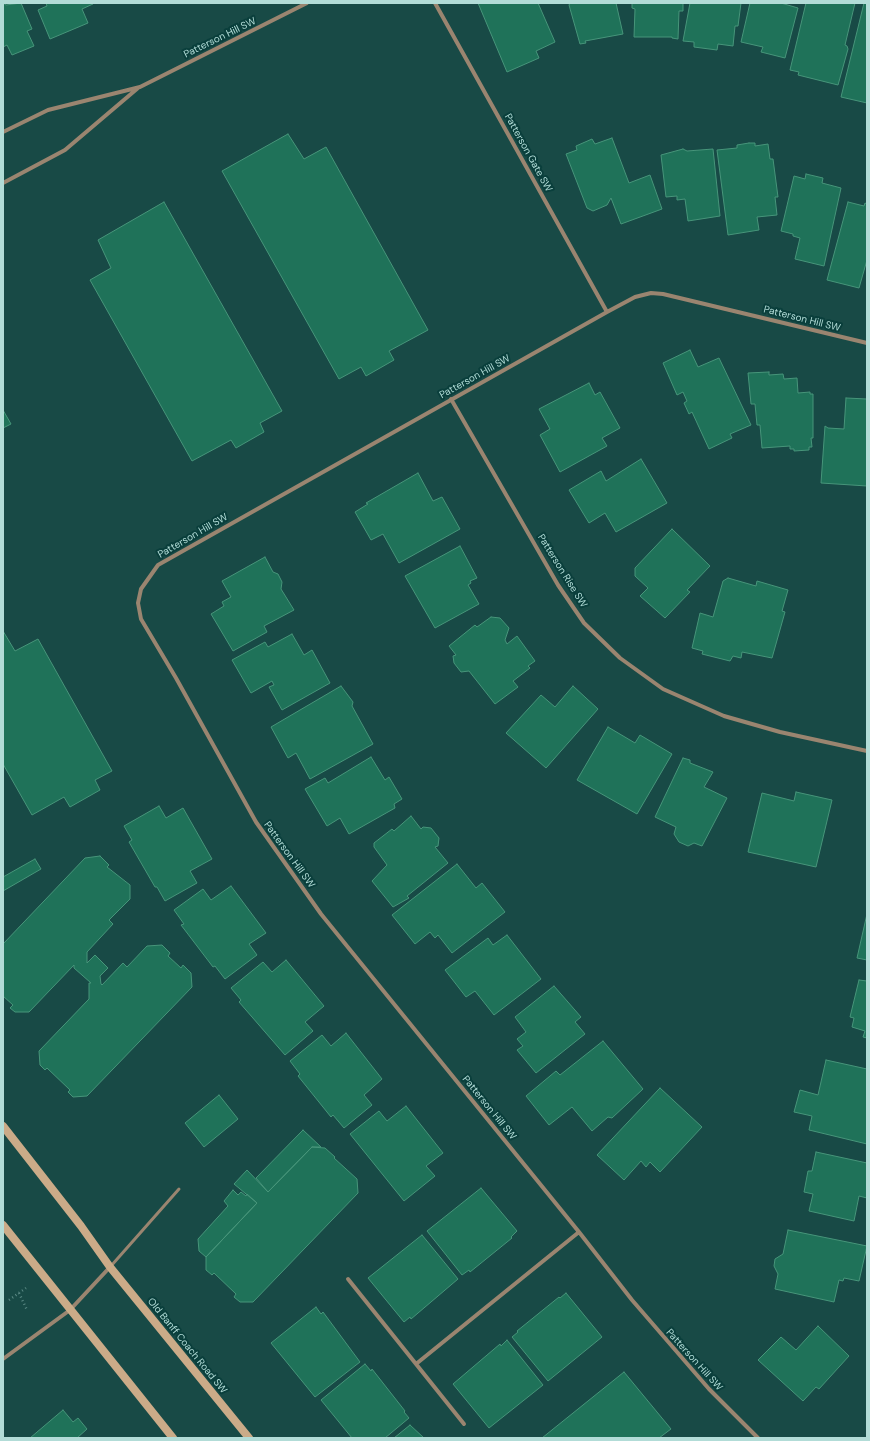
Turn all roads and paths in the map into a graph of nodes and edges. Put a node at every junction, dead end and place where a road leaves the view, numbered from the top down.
1 (306, 3) edge
2 (435, 3) edge
3 (140, 86) junction
4 (3, 132) edge
5 (3, 183) edge
6 (607, 312) junction
7 (867, 343) edge
8 (451, 399) junction
9 (867, 751) edge
10 (3, 1126) edge
11 (179, 1189) dead end
12 (3, 1225) edge
13 (579, 1232) junction
14 (110, 1268) junction
15 (348, 1279) dead end
16 (26, 1288) dead end
17 (19, 1293) junction
18 (9, 1300) dead end
19 (27, 1310) dead end
20 (70, 1310) junction
21 (3, 1359) edge
22 (416, 1364) junction
23 (464, 1424) dead end
24 (173, 1438) edge
25 (249, 1438) edge
26 (758, 1438) edge

1 - 3 street, Patterson Hill SW
2 - 6 street, Patterson Gate SW
3 - 4 street, Patterson Hill SW
3 - 5 street, Patterson Hill SW
6 - 7 street, Patterson Hill SW
6 - 8 street, Patterson Hill SW
8 - 9 street, Patterson Rise SW
8 - 13 street, Patterson Hill SW
10 - 14 main road, Old Banff Coach Road SW
11 - 14 lane
12 - 20 main road
13 - 22 street
13 - 26 street, Patterson Hill SW
14 - 20 street
14 - 25 main road, Old Banff Coach Road SW
15 - 22 street
16 - 17 path
17 - 18 path
17 - 19 path
20 - 21 street
20 - 24 main road
22 - 23 street

